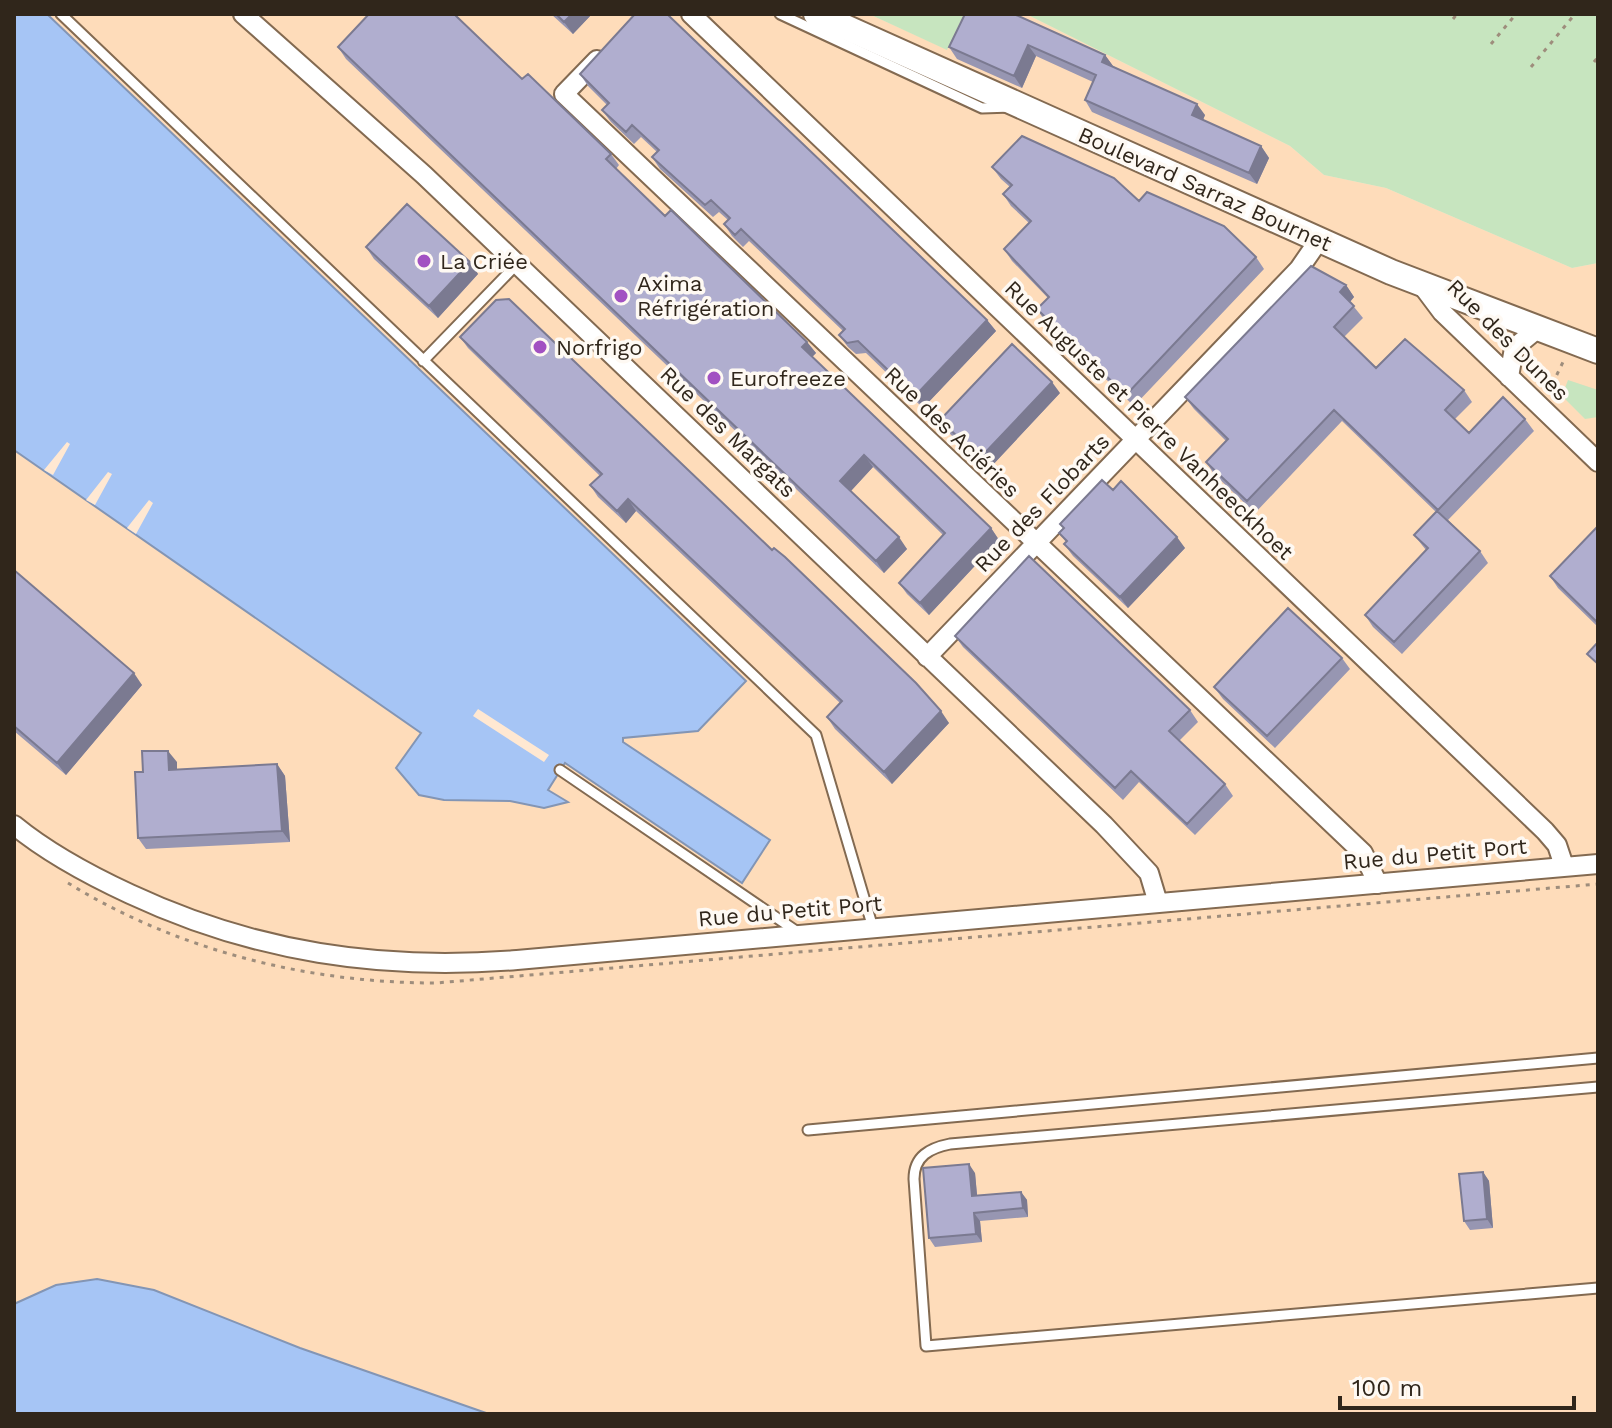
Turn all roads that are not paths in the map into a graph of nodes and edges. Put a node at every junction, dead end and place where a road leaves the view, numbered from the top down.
1 (61, 14) edge
2 (691, 14) edge
3 (780, 14) edge
4 (816, 14) edge
5 (247, 15) edge
6 (607, 48) edge
7 (1019, 106) junction
8 (1319, 240) junction
9 (517, 264) junction
10 (1421, 284) junction
11 (1537, 329) junction
12 (1598, 351) edge
13 (423, 361) junction
14 (1509, 377) junction
15 (1136, 439) junction
16 (1598, 462) edge
17 (1035, 544) junction
18 (927, 657) junction
19 (560, 770) dead end
20 (14, 825) edge
21 (1598, 864) edge
22 (1564, 866) junction
23 (1378, 884) junction
24 (1158, 903) junction
25 (873, 928) junction
26 (802, 934) junction
27 (1598, 1058) edge
28 (1598, 1087) edge
29 (808, 1130) dead end
30 (1598, 1288) edge

1 - 13 lane
2 - 15 street, Rue Auguste et Pierre Vanheeckhoet
3 - 7 lane
4 - 7 street, Boulevard Sarraz Bournet
5 - 9 street, Rue des Margats
6 - 17 street, Rue des Aciéries
7 - 8 street, Boulevard Sarraz Bournet
8 - 10 street, Boulevard Sarraz Bournet
8 - 15 street, Rue des Flobarts
9 - 13 lane
9 - 18 street, Rue des Margats
10 - 11 street, Boulevard Sarraz Bournet
10 - 14 street, Rue des Dunes
11 - 12 street, Boulevard Sarraz Bournet
11 - 14 street
13 - 25 lane
14 - 16 street, Rue des Dunes
15 - 17 street, Rue des Flobarts
15 - 22 street, Rue Auguste et Pierre Vanheeckhoet
17 - 18 street, Rue des Flobarts
17 - 23 street, Rue des Aciéries
18 - 24 street, Rue des Margats
19 - 26 lane
20 - 26 street, Rue du Petit Port
21 - 22 street, Rue du Petit Port
22 - 23 street, Rue du Petit Port
23 - 24 street, Rue du Petit Port
24 - 25 street, Rue du Petit Port
25 - 26 street, Rue du Petit Port
27 - 29 lane
28 - 30 lane

